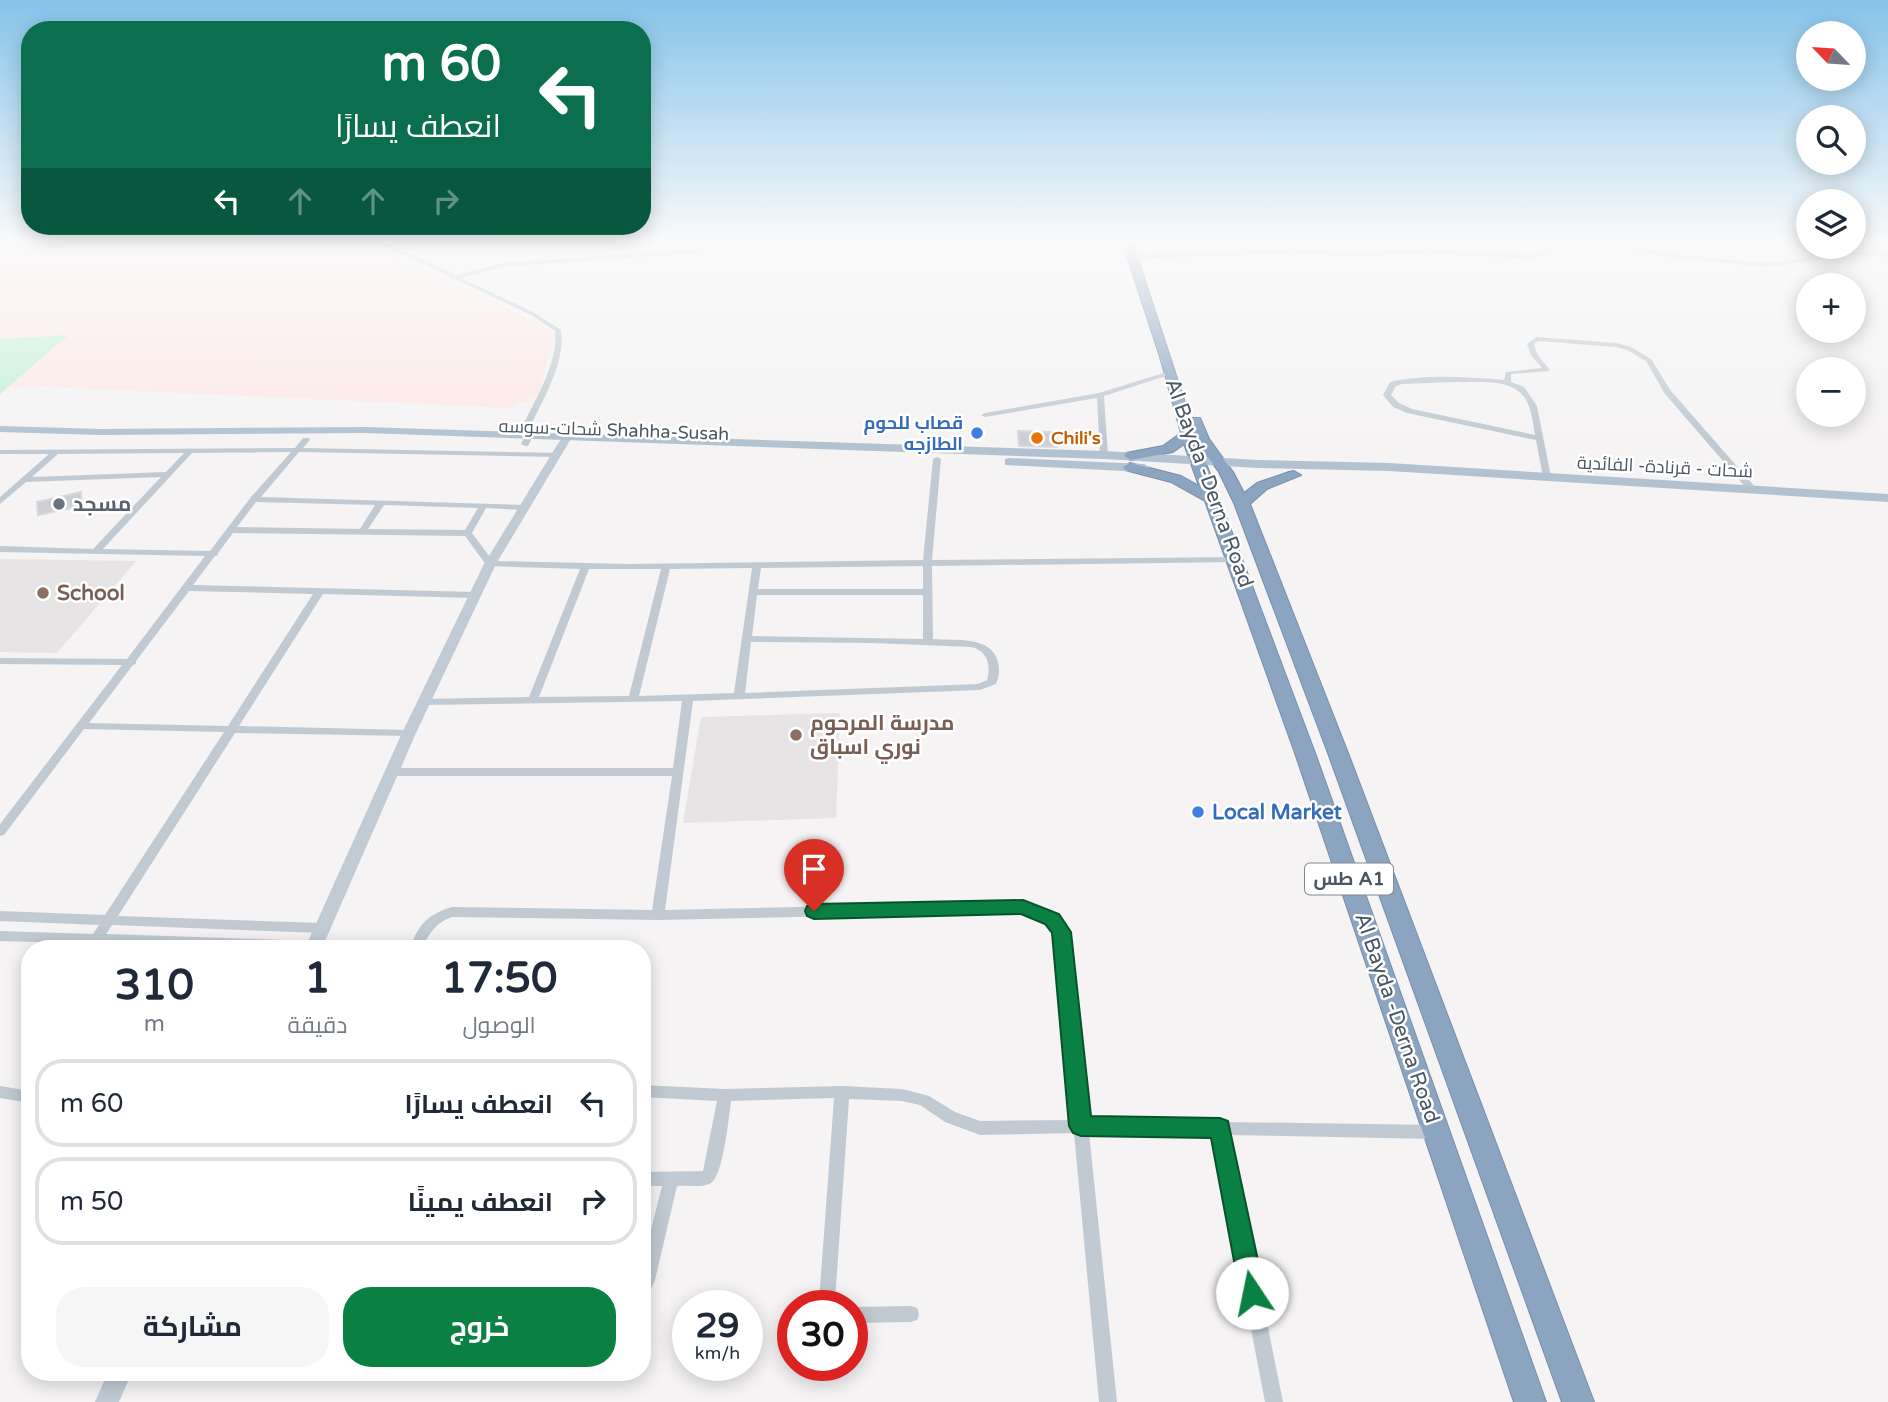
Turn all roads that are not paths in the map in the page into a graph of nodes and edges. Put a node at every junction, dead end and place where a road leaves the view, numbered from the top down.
1 (523, 309) edge
2 (1149, 309) edge
3 (1168, 365) junction
4 (1507, 382) junction
5 (1100, 395) junction
6 (985, 415) dead end
7 (0, 429) edge
8 (1188, 434) junction
9 (1537, 438) junction
10 (0, 439) edge
11 (306, 440) junction
12 (527, 440) junction
13 (561, 446) junction
14 (191, 450) junction
15 (296, 450) junction
16 (0, 452) edge
17 (56, 452) junction
18 (1104, 454) junction
19 (937, 459) junction
20 (1131, 462) junction
21 (1211, 466) junction
22 (1440, 471) junction
23 (169, 474) junction
24 (1294, 475) junction
25 (1546, 477) junction
26 (24, 480) junction
27 (1752, 489) junction
28 (1888, 498) edge
29 (254, 499) junction
30 (1212, 499) junction
31 (0, 501) edge
32 (381, 503) junction
33 (1242, 503) junction
34 (483, 506) junction
35 (523, 507) junction
36 (232, 530) junction
37 (362, 531) junction
38 (468, 533) junction
39 (0, 549) edge
40 (96, 551) junction
41 (214, 554) junction
42 (1236, 559) junction
43 (928, 562) junction
44 (490, 564) junction
45 (757, 565) junction
46 (586, 566) junction
47 (666, 566) junction
48 (188, 588) junction
49 (320, 591) junction
50 (754, 592) junction
51 (928, 593) junction
52 (475, 595) junction
53 (747, 639) junction
54 (928, 641) junction
55 (0, 661) edge
56 (132, 662) junction
57 (739, 696) junction
58 (688, 698) junction
59 (633, 699) junction
60 (533, 700) junction
61 (424, 702) junction
62 (83, 726) junction
63 (230, 729) junction
64 (409, 733) junction
65 (392, 772) junction
66 (677, 772) junction
67 (0, 832) edge
68 (658, 915) junction
69 (0, 916) edge
70 (108, 921) junction
71 (322, 928) junction
72 (0, 936) edge
73 (96, 940) joint
74 (316, 940) edge
75 (420, 940) edge
76 (651, 1091) edge
77 (842, 1091) junction
78 (0, 1092) edge
79 (725, 1095) junction
80 (21, 1096) edge
81 (1081, 1126) junction
82 (1220, 1128) junction
83 (1437, 1132) junction
84 (651, 1179) edge
85 (671, 1179) junction
86 (651, 1263) edge
87 (830, 1290) edge
88 (911, 1314) dead end
89 (868, 1315) edge
90 (116, 1381) edge
91 (107, 1402) edge
92 (1108, 1402) edge
93 (1274, 1402) edge
94 (1530, 1402) edge
95 (1578, 1402) edge

1 - 12 street
2 - 3 highway, طس A1
3 - 5 street
3 - 8 highway, Al Bayda -Derna Road / طس A1
3 - 21 highway
4 - 9 street
4 - 9 street
4 - 27 street
5 - 6 street
5 - 18 street
7 - 12 main road, شحات-سوسه Shahha-Susah
8 - 20 highway
8 - 21 highway, Al Bayda -Derna Road / طس A1
9 - 25 street
10 - 11 main road, شحات-سوسه Shahha-Susah
11 - 12 main road, شحات-سوسه Shahha-Susah
11 - 15 street
12 - 13 main road, شحات-سوسه Shahha-Susah
13 - 15 street
13 - 18 main road, شحات-سوسه Shahha-Susah
13 - 19 main road, شحات-سوسه Shahha-Susah
13 - 35 street
14 - 15 street
14 - 17 street
14 - 23 street
15 - 29 street
16 - 17 street
17 - 26 street
18 - 20 main road, شحات-سوسه Shahha-Susah
19 - 20 main road, شحات-سوسه Shahha-Susah
19 - 43 street
20 - 21 main road, شحات-سوسه Shahha-Susah
20 - 30 highway
21 - 22 main road
21 - 24 main road
21 - 30 highway, Al Bayda -Derna Road / طس A1
21 - 33 highway, Al Bayda -Derna Road / طس A1
22 - 24 main road
22 - 25 main road, شحات - قرنادة- الفائدية
23 - 26 street
23 - 40 street
24 - 33 highway
25 - 27 main road, شحات - قرنادة- الفائدية
26 - 31 street
27 - 28 main road, شحات - قرنادة- الفائدية
29 - 32 street
29 - 36 street
30 - 42 highway, Al Bayda -Derna Road / طس A1
32 - 34 street
32 - 37 street
33 - 95 highway, Al Bayda -Derna Road / طس A1
34 - 35 street
34 - 38 street
35 - 44 street
36 - 37 street
36 - 41 street
37 - 38 street
38 - 44 street
39 - 40 street
40 - 41 street
41 - 48 street
42 - 43 street
42 - 83 highway, Al Bayda -Derna Road / طس A1
43 - 45 street
43 - 51 street
44 - 46 street
44 - 52 street
45 - 47 street
45 - 50 street
46 - 47 street
46 - 60 street
47 - 59 street
48 - 49 street
48 - 56 street
49 - 52 street
49 - 63 street
50 - 51 street
50 - 53 street
51 - 54 street
52 - 61 street
53 - 54 street
53 - 57 street
54 - 57 street
55 - 56 street
56 - 62 street
57 - 58 street
58 - 59 street
58 - 66 street
59 - 60 street
60 - 61 street
61 - 64 street
62 - 63 street
62 - 67 street
63 - 64 street
63 - 70 street
64 - 65 street
65 - 66 street
65 - 71 street
66 - 68 street
68 - 75 street
68 - 81 street
69 - 70 street
70 - 71 street
70 - 73 street
71 - 74 street
72 - 73 street
76 - 79 street
77 - 79 street
77 - 81 street
77 - 87 street
78 - 80 street
79 - 85 street
81 - 82 street
81 - 92 street
82 - 83 street
82 - 93 street
83 - 94 highway, Al Bayda -Derna Road / طس A1
84 - 85 street
85 - 86 street
88 - 89 street
90 - 91 street

